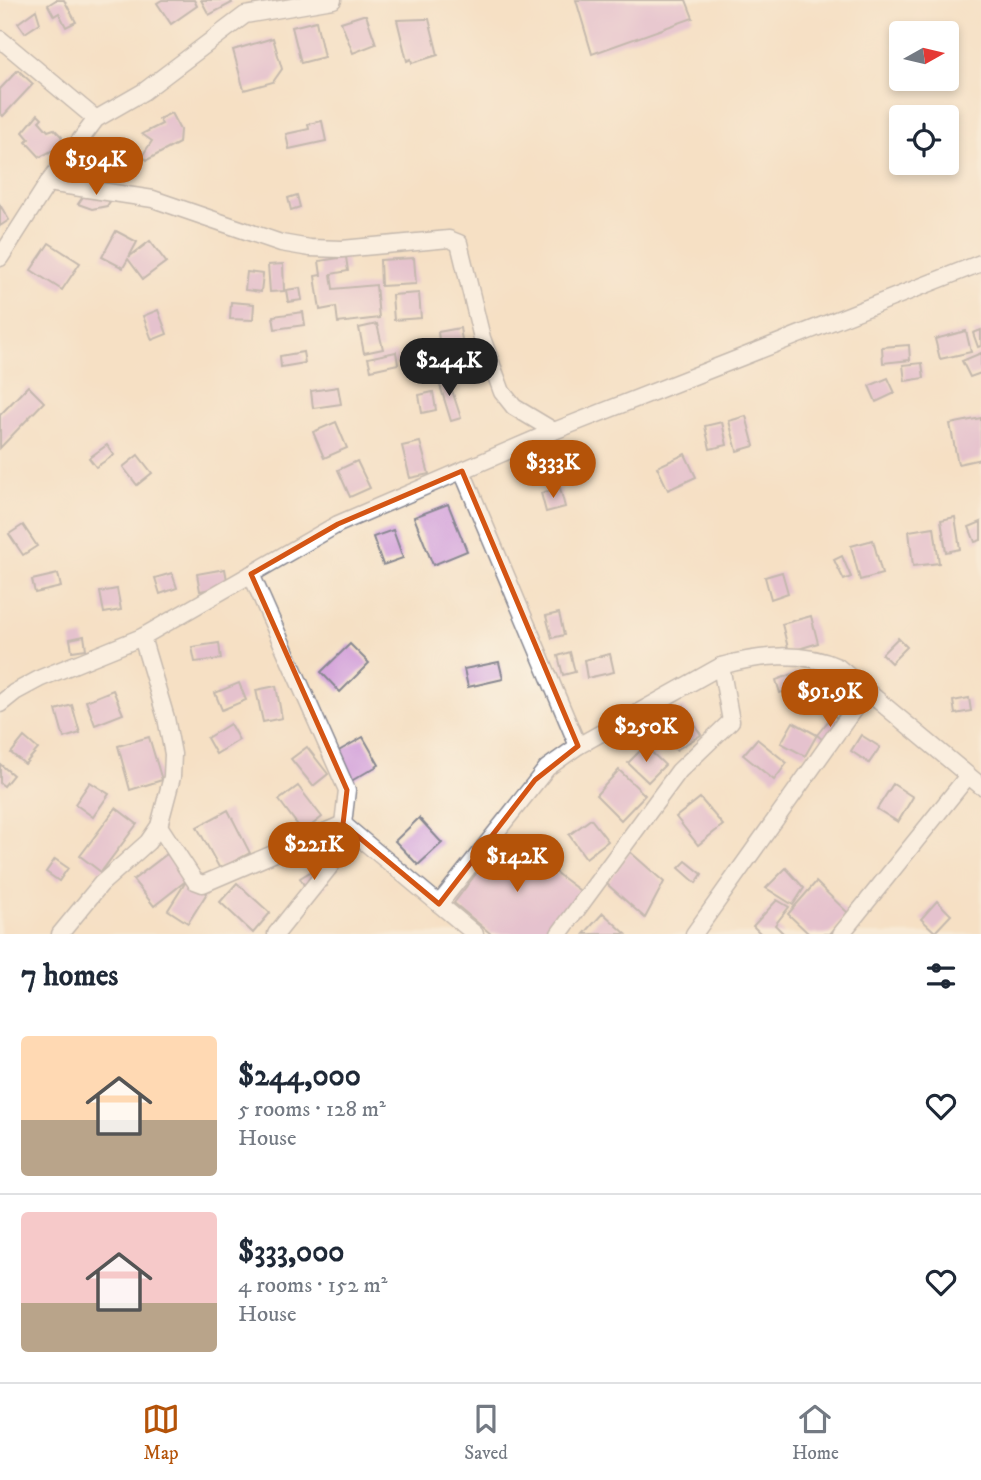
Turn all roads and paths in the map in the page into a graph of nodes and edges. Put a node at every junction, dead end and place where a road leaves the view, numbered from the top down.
1 (333, 0) edge
2 (246, 8) edge
3 (0, 39) edge
4 (96, 119) junction
5 (48, 183) junction
6 (0, 258) edge
7 (981, 263) edge
8 (554, 431) junction
9 (462, 471) junction
10 (251, 575) junction
11 (142, 637) junction
12 (721, 666) junction
13 (866, 692) junction
14 (0, 704) edge
15 (578, 746) junction
16 (974, 781) edge
17 (159, 826) junction
18 (349, 830) junction
19 (439, 904) junction
20 (60, 934) edge
21 (276, 934) edge
22 (475, 934) edge
23 (559, 934) edge
24 (694, 934) edge
25 (841, 934) edge

1 - 2 street
2 - 4 street
3 - 4 street
4 - 5 street
5 - 6 street
5 - 8 street
7 - 8 street
8 - 9 street
9 - 10 street
9 - 15 street
10 - 11 street
10 - 18 street
11 - 14 street
11 - 17 street
12 - 13 street
12 - 15 street
12 - 23 street
13 - 16 street
13 - 24 street
15 - 19 street
16 - 25 street
17 - 18 street
17 - 20 street
18 - 19 street
18 - 21 street
19 - 22 street

